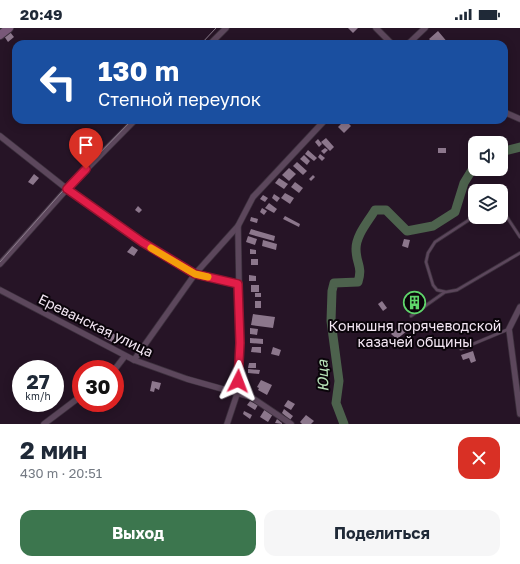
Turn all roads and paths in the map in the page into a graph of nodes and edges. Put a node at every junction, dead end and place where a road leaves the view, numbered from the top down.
1 (9, 28) edge
2 (226, 28) edge
3 (376, 28) edge
4 (425, 28) edge
5 (0, 35) edge
6 (214, 40) edge
7 (388, 40) edge
8 (412, 40) edge
9 (508, 114) edge
10 (520, 119) edge
11 (131, 124) edge
12 (320, 124) edge
13 (0, 136) edge
14 (67, 189) junction
15 (508, 219) edge
16 (468, 221) edge
17 (238, 226) junction
18 (520, 237) edge
19 (520, 253) edge
20 (0, 264) edge
21 (195, 274) junction
22 (238, 284) junction
23 (0, 290) edge
24 (446, 292) junction
25 (519, 311) edge
26 (411, 316) dead end
27 (509, 329) junction
28 (461, 349) dead end
29 (125, 356) junction
30 (122, 360) edge
31 (134, 360) junction
32 (237, 394) junction
33 (72, 403) edge
34 (520, 414) edge
35 (46, 424) edge
36 (227, 424) edge
37 (291, 424) edge

1 - 5 main road
2 - 6 street
3 - 7 street
4 - 8 street
9 - 10 street
11 - 14 street
12 - 17 street
13 - 14 street
14 - 20 street
14 - 21 street
15 - 18 lane
16 - 24 lane
17 - 21 street
17 - 22 street
19 - 24 lane
21 - 22 street
21 - 31 street
22 - 32 street
23 - 29 street, Ереванская улица
24 - 26 lane
25 - 27 street
27 - 28 lane
27 - 34 street
29 - 30 street
29 - 31 street, Ереванская улица
31 - 32 street, Ереванская улица
32 - 36 street
32 - 37 street, Ереванская улица
33 - 35 street

